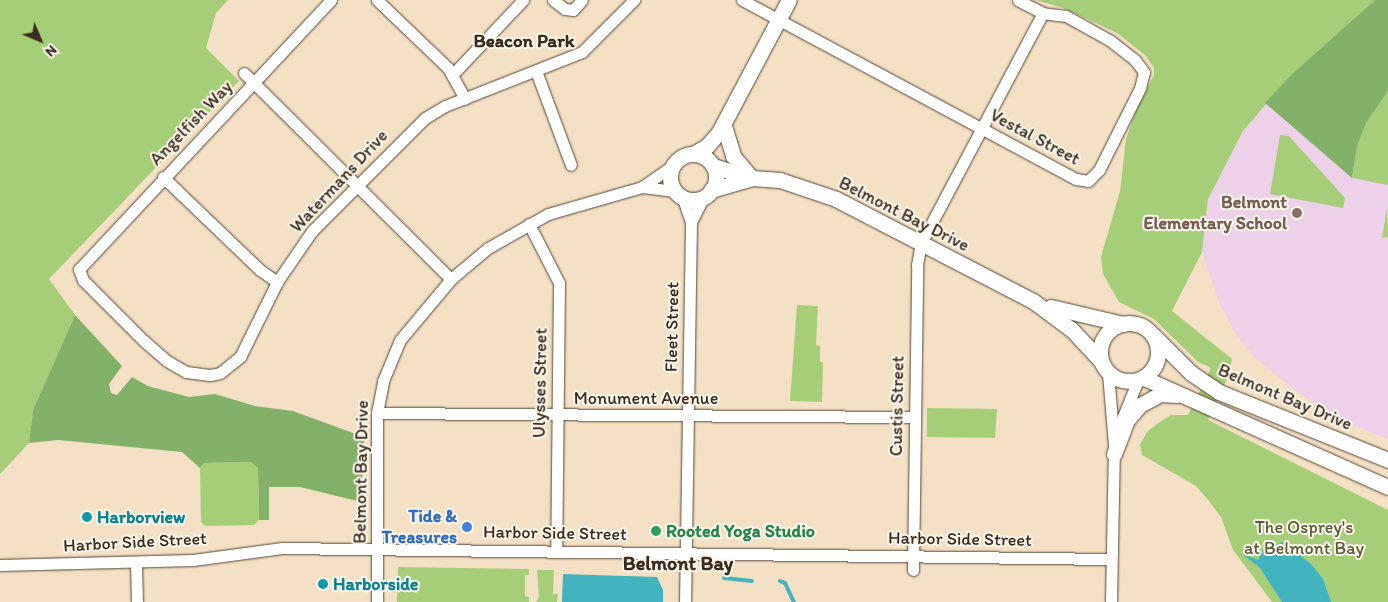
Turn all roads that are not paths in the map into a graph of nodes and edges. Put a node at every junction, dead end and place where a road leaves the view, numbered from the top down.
1 (331, 0) edge
2 (377, 0) edge
3 (523, 0) edge
4 (553, 0) edge
5 (582, 0) edge
6 (634, 0) edge
7 (742, 0) edge
8 (789, 0) edge
9 (1018, 0) edge
10 (1044, 13) junction
11 (779, 20) junction
12 (536, 71) junction
13 (244, 73) dead end
14 (452, 74) junction
15 (253, 82) junction
16 (465, 99) junction
17 (727, 123) junction
18 (982, 129) junction
19 (692, 154) junction
20 (712, 164) junction
21 (571, 165) dead end
22 (673, 165) junction
23 (163, 177) junction
24 (752, 178) junction
25 (356, 184) junction
26 (642, 187) junction
27 (707, 193) junction
28 (678, 194) junction
29 (691, 222) junction
30 (529, 224) junction
31 (921, 244) junction
32 (78, 271) joint
33 (452, 279) junction
34 (277, 282) junction
35 (1033, 301) junction
36 (1123, 324) junction
37 (1154, 336) junction
38 (1105, 367) junction
39 (1141, 379) junction
40 (1188, 398) junction
41 (377, 413) junction
42 (556, 415) junction
43 (688, 416) junction
44 (915, 417) junction
45 (1114, 450) junction
46 (1388, 460) edge
47 (1388, 487) edge
48 (379, 548) junction
49 (556, 551) junction
50 (685, 553) junction
51 (914, 556) junction
52 (1111, 559) junction
53 (136, 562) junction
54 (0, 565) edge
55 (913, 570) dead end
56 (137, 602) edge
57 (377, 602) edge
58 (685, 602) edge
59 (1111, 602) edge

1 - 15 street, Angelfish Way
2 - 14 street
3 - 14 street
4 - 5 street
6 - 12 street, Watermans Drive
7 - 11 street, Vestal Street
8 - 11 street
9 - 10 street, Vestal Street
10 - 18 street, Custis Street
10 - 18 street, Vestal Street
11 - 17 street
11 - 18 street, Vestal Street
12 - 16 street, Watermans Drive
12 - 21 street
13 - 15 street
14 - 16 street
15 - 23 street, Angelfish Way
15 - 25 street
16 - 25 street, Watermans Drive
17 - 19 street
17 - 20 street
17 - 24 street
18 - 31 street, Custis Street
19 - 20 street, Belmont Bay Drive
19 - 22 street, Belmont Bay Drive
20 - 24 street, Belmont Bay Drive
20 - 27 street
22 - 26 street, Belmont Bay Drive
22 - 28 street
23 - 32 street, Angelfish Way
23 - 34 street
24 - 27 street, Belmont Bay Drive
24 - 31 street, Belmont Bay Drive
25 - 33 street
25 - 34 street, Watermans Drive
26 - 28 street, Belmont Bay Drive
26 - 30 street, Belmont Bay Drive
27 - 28 street, Belmont Bay Drive
27 - 29 street, Fleet Street
28 - 29 street, Fleet Street
29 - 43 street, Fleet Street
30 - 33 street, Belmont Bay Drive
30 - 42 street, Ulysses Street
31 - 35 street, Belmont Bay Drive
31 - 44 street, Custis Street
32 - 34 street, Watermans Drive
33 - 41 street, Belmont Bay Drive
35 - 36 street, Belmont Bay Drive
35 - 38 street, Belmont Bay Drive
36 - 37 street, Belmont Bay Drive
36 - 38 street
37 - 39 street
37 - 46 street, Belmont Bay Drive
38 - 39 street
38 - 45 street
39 - 40 street
39 - 45 street
40 - 45 street
40 - 47 street
41 - 42 street, Monument Avenue
41 - 48 street, Belmont Bay Drive
42 - 43 street, Monument Avenue
42 - 49 street, Ulysses Street
43 - 44 street, Monument Avenue
43 - 50 street, Fleet Street
44 - 51 street, Custis Street
45 - 52 street
48 - 49 street, Harbor Side Street
48 - 53 street, Harbor Side Street
48 - 57 street, Belmont Bay Drive
49 - 50 street, Harbor Side Street
50 - 51 street, Harbor Side Street
50 - 58 street, Fleet Street
51 - 52 street, Harbor Side Street
51 - 55 street, Custis Street
52 - 59 street
53 - 54 street, Harbor Side Street
53 - 56 street

